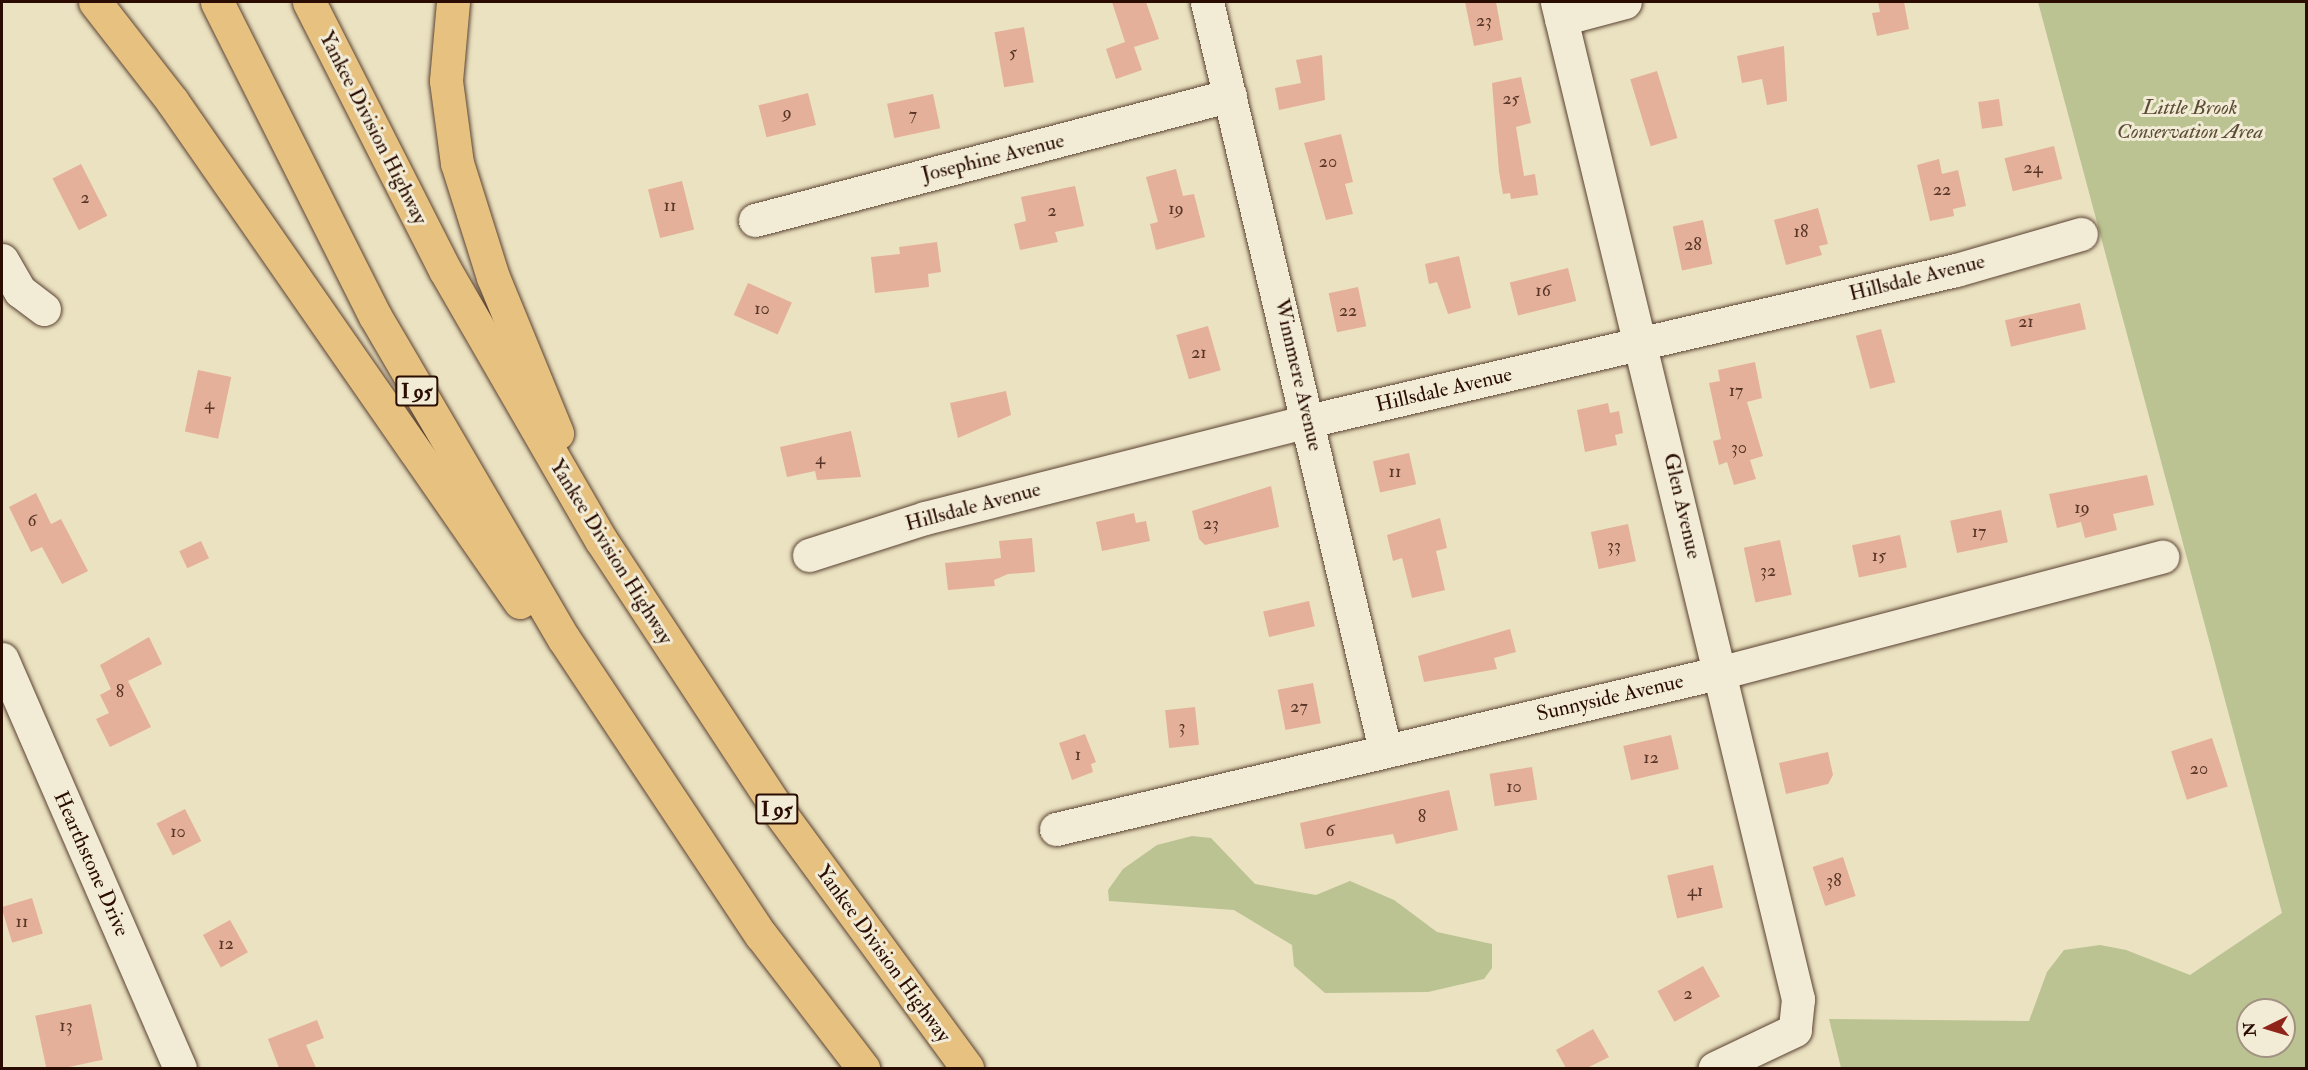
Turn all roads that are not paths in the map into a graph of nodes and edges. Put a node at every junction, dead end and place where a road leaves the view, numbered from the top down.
1 (95, 2) edge
2 (217, 2) edge
3 (309, 2) edge
4 (453, 2) edge
5 (1207, 2) edge
6 (1625, 2) edge
7 (1559, 10) edge
8 (1230, 95) junction
9 (755, 220) dead end
10 (2081, 234) dead end
11 (2, 260) edge
12 (44, 309) dead end
13 (1642, 344) junction
14 (1308, 422) junction
15 (601, 540) junction
16 (809, 555) dead end
17 (2162, 557) dead end
18 (2, 659) edge
19 (1721, 672) junction
20 (1385, 750) junction
21 (646, 763) junction
22 (1056, 829) dead end
23 (180, 1068) edge
24 (863, 1068) edge
25 (967, 1068) edge
26 (1715, 1068) edge

1 - 21 highway
2 - 21 highway, I 95
3 - 15 highway, Yankee Division Highway / I 95
4 - 15 highway
5 - 8 street, Winnmere Avenue
6 - 7 street
7 - 13 street, Glen Avenue
8 - 9 street, Josephine Avenue
8 - 14 street, Winnmere Avenue
10 - 13 street, Hillsdale Avenue
11 - 12 street
13 - 14 street, Hillsdale Avenue
13 - 19 street, Glen Avenue
14 - 16 street, Hillsdale Avenue
14 - 20 street, Winnmere Avenue
15 - 25 highway, Yankee Division Highway / I 95
17 - 19 street, Sunnyside Avenue
18 - 23 street, Hearthstone Drive
19 - 20 street, Sunnyside Avenue
19 - 26 street, Glen Avenue
20 - 22 street, Sunnyside Avenue
21 - 24 highway, I 95

